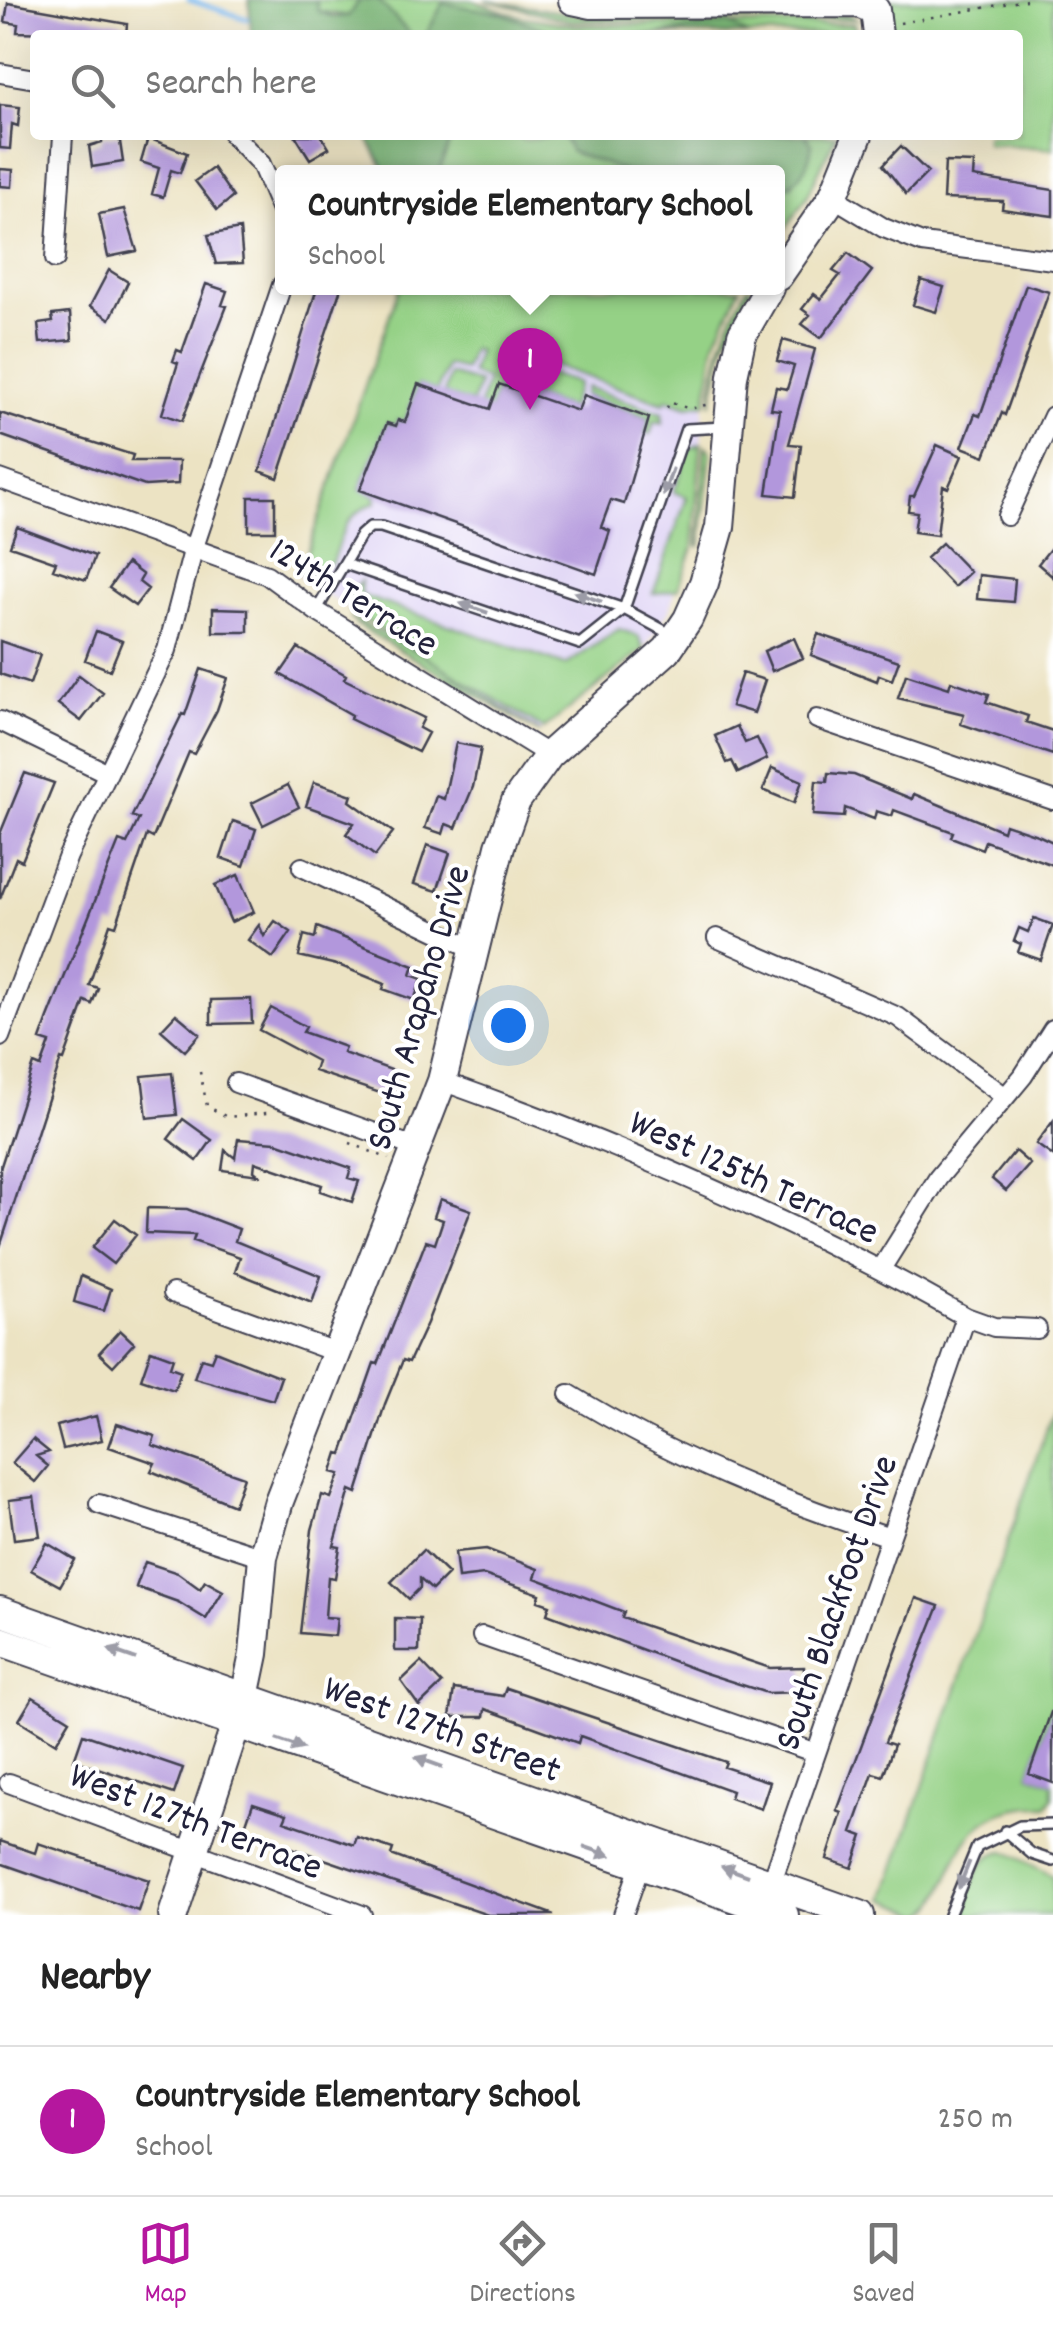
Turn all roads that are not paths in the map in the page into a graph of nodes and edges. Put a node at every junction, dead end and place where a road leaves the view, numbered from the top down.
1 (573, 0) edge
2 (877, 23) edge
3 (0, 72) edge
4 (30, 78) edge
5 (62, 140) edge
6 (238, 140) edge
7 (856, 140) edge
8 (275, 197) edge
9 (833, 197) junction
10 (54, 259) dead end
11 (1053, 260) edge
12 (785, 266) edge
13 (279, 295) edge
14 (764, 295) edge
15 (1053, 416) edge
16 (728, 426) junction
17 (0, 479) edge
18 (1007, 516) dead end
19 (194, 547) junction
20 (345, 564) junction
21 (624, 609) junction
22 (316, 611) junction
23 (676, 637) junction
24 (817, 719) dead end
25 (0, 720) edge
26 (549, 755) junction
27 (105, 772) junction
28 (1053, 800) edge
29 (302, 867) dead end
30 (717, 938) dead end
31 (476, 950) junction
32 (1053, 1029) edge
33 (0, 1037) edge
34 (442, 1080) junction
35 (236, 1083) dead end
36 (1004, 1096) junction
37 (417, 1148) junction
38 (881, 1269) junction
39 (172, 1293) dead end
40 (966, 1318) junction
41 (1038, 1330) dead end
42 (335, 1352) junction
43 (569, 1394) dead end
44 (99, 1504) dead end
45 (890, 1536) junction
46 (263, 1557) junction
47 (0, 1611) edge
48 (482, 1636) dead end
49 (0, 1641) edge
50 (245, 1697) junction
51 (237, 1726) junction
52 (816, 1752) junction
53 (9, 1783) dead end
54 (1053, 1825) edge
55 (1005, 1830) junction
56 (194, 1852) junction
57 (1053, 1862) edge
58 (640, 1866) junction
59 (773, 1902) edge
60 (173, 1915) edge
61 (362, 1915) edge
62 (623, 1915) edge
63 (860, 1915) edge
64 (949, 1915) edge

1 - 2 street
3 - 4 street
5 - 10 street
6 - 8 street
7 - 9 street
9 - 11 street
9 - 12 street
13 - 19 street
14 - 16 street, South Arapaho Drive
15 - 18 street
16 -> 21 lane
16 - 23 street, South Arapaho Drive
17 - 19 street, 124th Terrace
19 - 22 street, 124th Terrace
19 - 27 street
21 -> 20 lane
21 -> 20 lane
20 - 22 lane
21 - 23 lane
22 - 26 street, 124th Terrace
23 - 26 street, South Arapaho Drive
24 - 28 street
25 - 27 street
26 - 31 street, South Arapaho Drive
27 - 33 street
29 - 31 street
30 - 36 street
31 - 34 street, South Arapaho Drive
32 - 36 street
34 - 37 street, South Arapaho Drive
34 - 38 street, West 125th Terrace
35 - 37 street
36 - 38 street
37 - 42 street, South Arapaho Drive
38 - 40 street, West 125th Terrace
39 - 42 street
40 - 41 street, West 125th Terrace
40 - 45 street, South Blackfoot Drive
42 - 46 street, South Arapaho Drive
43 - 45 street
44 - 46 street
45 - 52 street, South Blackfoot Drive
46 - 50 street, South Arapaho Drive
50 -> 47 street, West 127th Street
48 - 52 street
49 - 51 street, West 127th Street
50 - 51 street, South Arapaho Drive
59 -> 50 street, West 127th Street
51 - 56 street, South Arapaho Drive
51 -> 58 street, West 127th Street
52 - 59 street, South Blackfoot Drive
53 - 56 street, West 127th Terrace
54 - 55 lane
55 - 57 lane
55 -> 64 lane
56 - 60 street, South Arapaho Drive
56 - 61 street, West 127th Terrace
58 - 59 street, West 127th Street
58 - 62 street
59 - 63 street, West 127th Street

